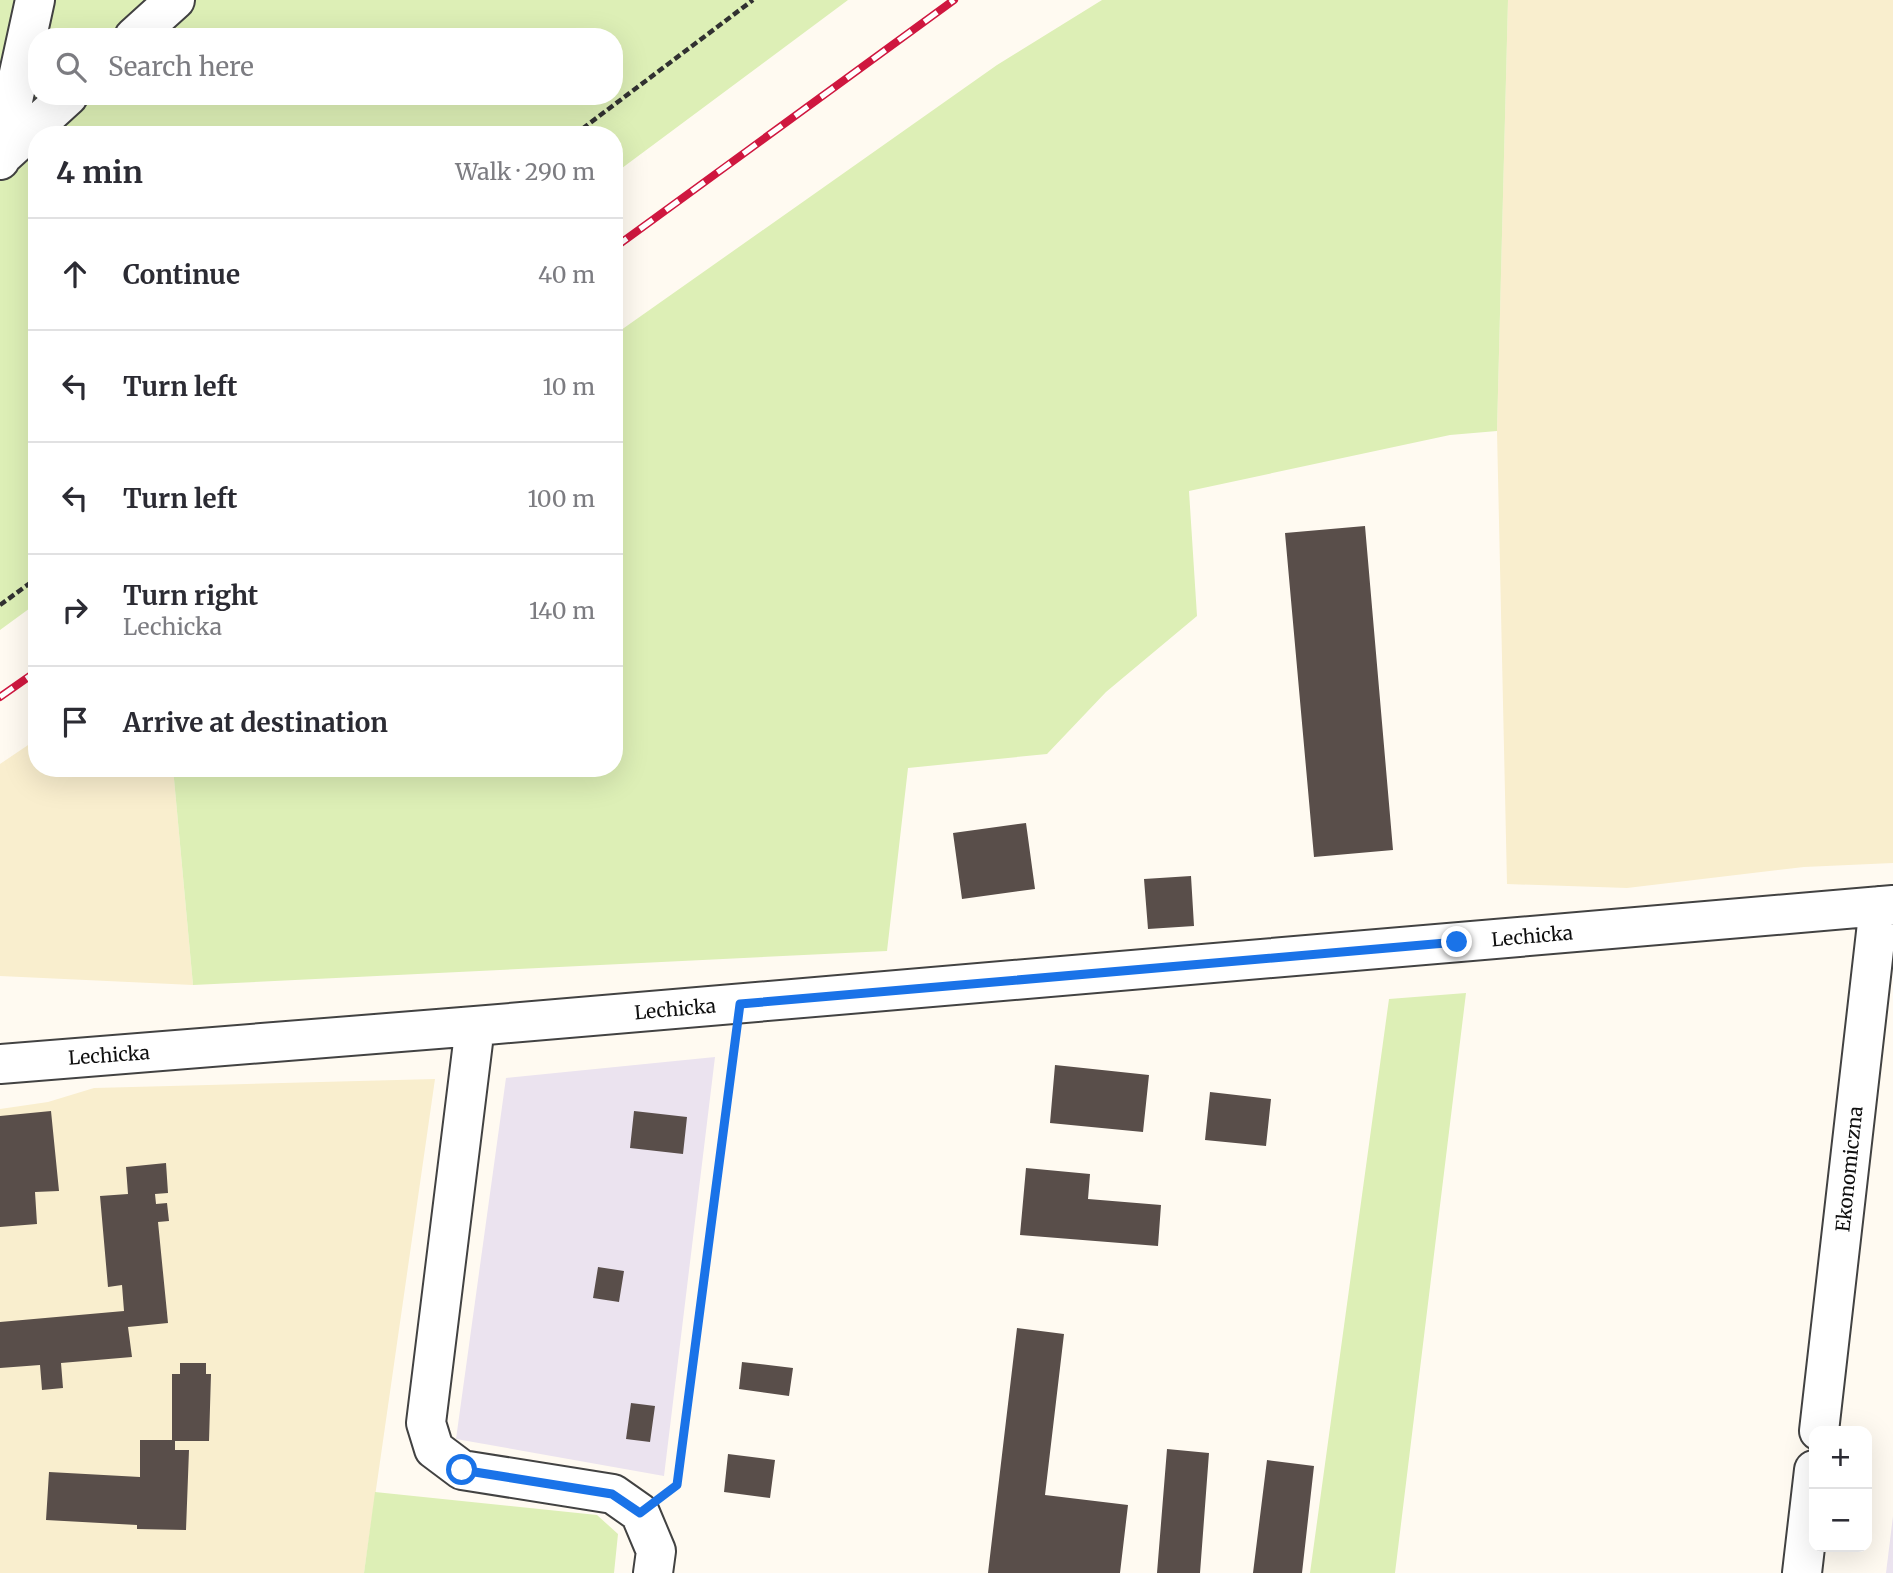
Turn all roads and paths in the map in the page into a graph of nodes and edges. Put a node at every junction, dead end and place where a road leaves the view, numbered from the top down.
1 (35, 0) edge
2 (175, 0) edge
3 (753, 0) edge
4 (29, 28) edge
5 (144, 28) edge
6 (28, 32) edge
7 (623, 98) edge
8 (58, 105) edge
9 (614, 105) edge
10 (36, 126) edge
11 (586, 126) edge
12 (28, 133) edge
13 (0, 159) edge
14 (28, 585) edge
15 (0, 605) edge
16 (1886, 906) edge
17 (740, 1004) junction
18 (475, 1026) junction
19 (0, 1064) edge
20 (1820, 1426) edge
21 (1812, 1489) edge
22 (640, 1513) junction
23 (653, 1573) edge
24 (1802, 1573) edge

1 - 4 street
2 - 5 street
3 - 7 path
6 - 13 street
8 - 10 street
9 - 11 path
12 - 13 street
14 - 15 path
16 - 17 street, Lechicka
16 - 20 street, Ekonomiczna
17 - 18 street, Lechicka
17 - 22 path
18 - 19 street, Lechicka
18 - 22 street
21 - 24 street
22 - 23 street

